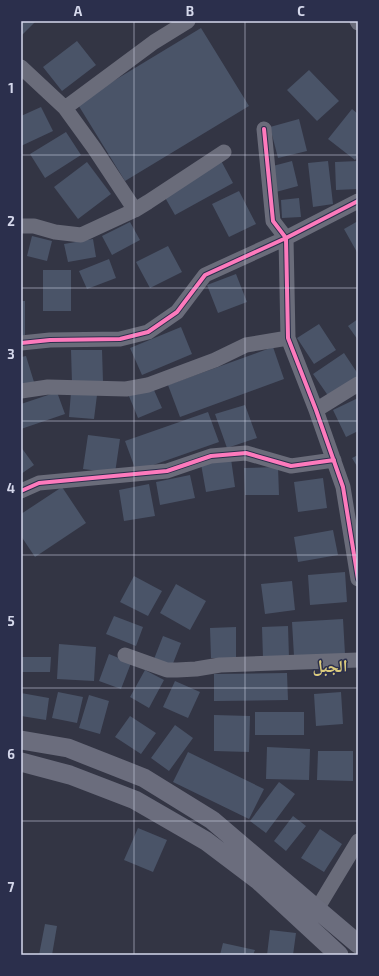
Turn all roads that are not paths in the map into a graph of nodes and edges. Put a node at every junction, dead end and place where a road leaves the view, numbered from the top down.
1 (188, 21) edge
2 (21, 67) edge
3 (65, 108) junction
4 (264, 129) dead end
5 (224, 152) dead end
6 (358, 201) edge
7 (134, 210) junction
8 (21, 226) edge
9 (286, 238) junction
10 (288, 338) junction
11 (21, 343) edge
12 (358, 384) edge
13 (21, 391) edge
14 (316, 410) junction
15 (334, 460) junction
16 (21, 491) edge
17 (355, 537) edge
18 (358, 579) edge
19 (125, 655) dead end
20 (358, 660) edge
21 (21, 740) edge
22 (21, 762) edge
23 (358, 841) edge
24 (317, 909) junction
25 (358, 944) edge
26 (339, 955) edge

1 - 3 street
2 - 3 street
3 - 7 street
4 - 9 street
5 - 7 street
6 - 9 street
7 - 8 street
9 - 10 street
9 - 11 street
10 - 13 street
10 - 14 street
12 - 14 street
14 - 15 street
15 - 16 street
15 - 17 street
17 - 18 street
19 - 20 street
21 - 24 main road
22 - 26 main road
23 - 24 street
24 - 25 main road

